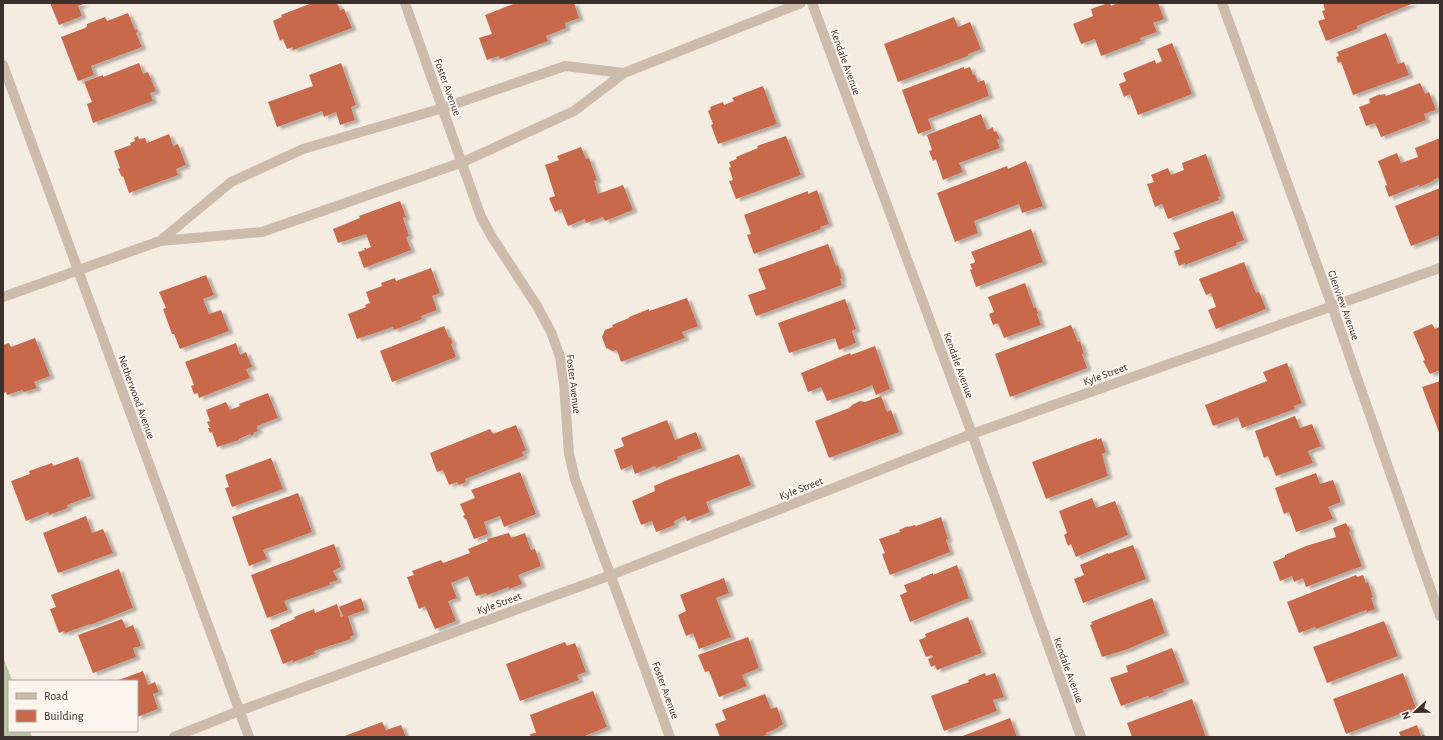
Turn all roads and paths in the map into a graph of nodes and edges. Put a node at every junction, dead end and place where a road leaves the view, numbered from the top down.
1 (405, 3) edge
2 (801, 3) edge
3 (812, 3) edge
4 (1222, 3) edge
5 (3, 65) edge
6 (624, 73) junction
7 (443, 108) junction
8 (462, 162) junction
9 (160, 241) junction
10 (1440, 268) edge
11 (77, 271) junction
12 (3, 297) edge
13 (1332, 306) junction
14 (972, 434) junction
15 (611, 575) junction
16 (1440, 616) edge
17 (240, 711) junction
18 (174, 737) edge
19 (249, 737) edge
20 (670, 737) edge
21 (1081, 737) edge

1 - 7 street, Foster Avenue
2 - 6 street
3 - 14 street, Kendale Avenue
4 - 13 street, Glenview Avenue
5 - 11 street, Netherwood Avenue
6 - 7 street
6 - 8 street
7 - 8 street, Foster Avenue
7 - 9 street
8 - 9 street
8 - 15 street, Foster Avenue
9 - 11 street
10 - 13 street, Kyle Street
11 - 12 street
11 - 17 street, Netherwood Avenue
13 - 14 street, Kyle Street
13 - 16 street, Glenview Avenue
14 - 15 street, Kyle Street
14 - 21 street, Kendale Avenue
15 - 17 street, Kyle Street
15 - 20 street, Foster Avenue
17 - 18 street, Kyle Street
17 - 19 street, Netherwood Avenue

